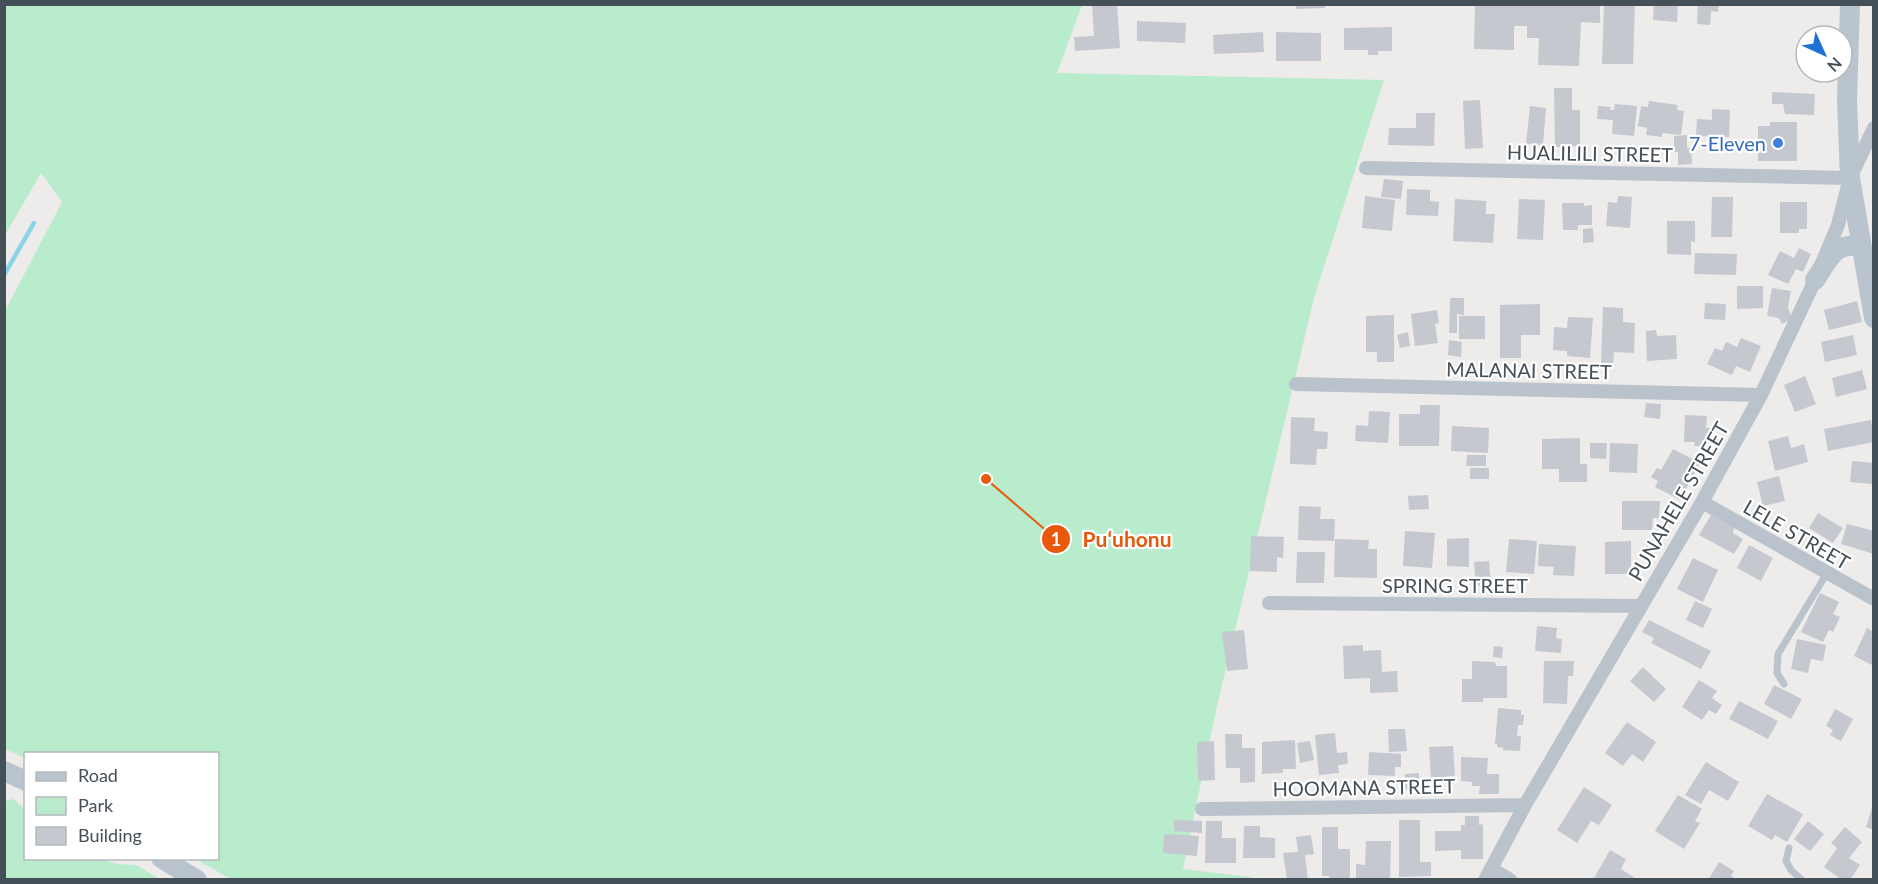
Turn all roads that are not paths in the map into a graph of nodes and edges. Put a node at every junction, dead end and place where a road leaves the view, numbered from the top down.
1 (1850, 4) edge
2 (1872, 134) edge
3 (1366, 168) dead end
4 (1850, 178) junction
5 (1861, 247) junction
6 (1815, 280) junction
7 (1874, 318) edge
8 (1296, 384) dead end
9 (1761, 395) junction
10 (1702, 502) junction
11 (1827, 573) junction
12 (1874, 599) edge
13 (1269, 603) dead end
14 (1641, 606) junction
15 (1784, 684) dead end
16 (4, 771) edge
17 (24, 780) edge
18 (1525, 805) junction
19 (1202, 809) dead end
20 (1788, 848) dead end
21 (164, 860) edge
22 (1488, 874) edge
23 (197, 879) edge
24 (1510, 879) edge
25 (1802, 879) edge

1 - 4 street
2 - 4 street, PUNAHELE STREET
3 - 4 street, HUALILILI STREET
4 - 5 street
4 - 6 street, PUNAHELE STREET
5 - 6 street
5 - 7 street
6 - 9 street, PUNAHELE STREET
8 - 9 street, MALANAI STREET
9 - 10 street, PUNAHELE STREET
10 - 11 street, LELE STREET
10 - 14 street, PUNAHELE STREET
11 - 12 street, LELE STREET
11 - 15 lane
13 - 14 street, SPRING STREET
14 - 18 street, PUNAHELE STREET
16 - 17 street
18 - 19 street, HOOMANA STREET
18 - 22 street, PUNAHELE STREET
20 - 25 lane
21 - 23 street
22 - 24 street

